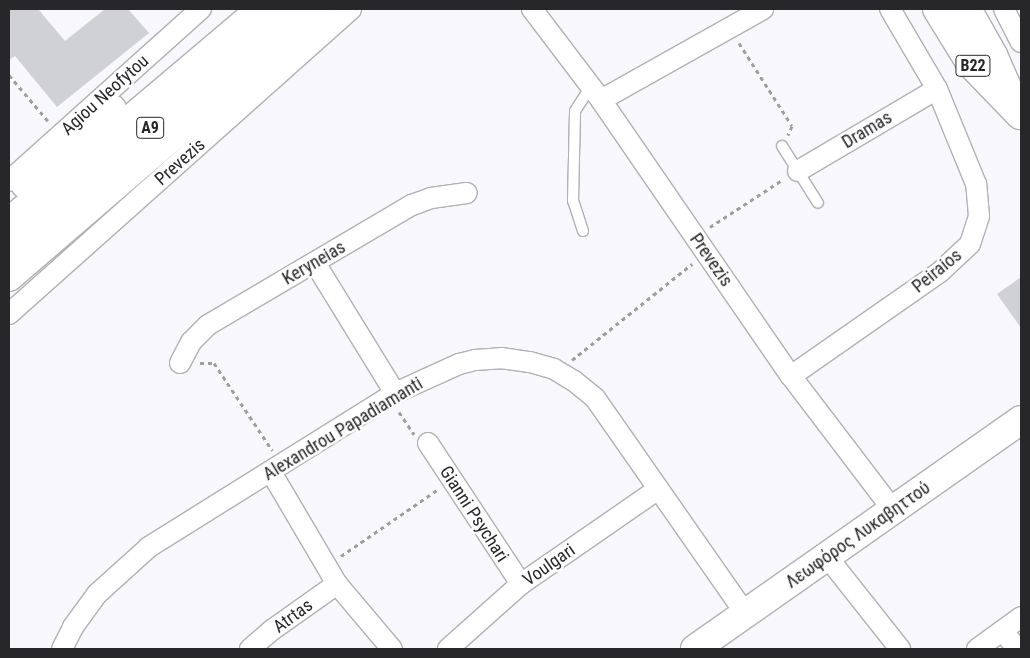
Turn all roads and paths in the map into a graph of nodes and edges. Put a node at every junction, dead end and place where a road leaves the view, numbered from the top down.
1 (200, 9) edge
2 (233, 9) edge
3 (261, 9) edge
4 (292, 9) edge
5 (321, 9) edge
6 (351, 9) edge
7 (532, 9) edge
8 (761, 9) edge
9 (890, 9) edge
10 (937, 9) edge
11 (967, 9) edge
12 (1004, 9) edge
13 (729, 28) junction
14 (1021, 42) edge
15 (9, 75) edge
16 (937, 89) junction
17 (596, 93) junction
18 (1021, 116) edge
19 (60, 134) junction
20 (782, 146) joint
21 (798, 171) junction
22 (9, 180) edge
23 (467, 194) dead end
24 (9, 198) edge
25 (818, 203) dead end
26 (9, 222) edge
27 (583, 231) dead end
28 (700, 245) junction
29 (9, 249) edge
30 (315, 263) junction
31 (9, 277) edge
32 (9, 314) edge
33 (180, 363) joint
34 (558, 372) junction
35 (791, 376) junction
36 (392, 395) junction
37 (1021, 420) edge
38 (428, 443) joint
39 (277, 469) junction
40 (452, 480) junction
41 (658, 489) junction
42 (893, 510) junction
43 (828, 558) junction
44 (326, 566) junction
45 (336, 584) junction
46 (520, 584) junction
47 (745, 613) junction
48 (1021, 617) edge
49 (1002, 632) junction
50 (62, 649) edge
51 (250, 649) edge
52 (392, 649) edge
53 (448, 649) edge
54 (695, 649) edge
55 (900, 649) edge
56 (977, 649) edge
57 (1018, 649) edge

1 - 19 street, Agiou Neofytou
2 - 24 main road
3 - 26 main road, A9
4 - 29 main road, A9
5 - 31 main road
6 - 32 street, Prevezis
7 - 17 street, Prevezis
8 - 13 street
9 - 16 street, Peiraios
10 - 18 main road, B22
11 - 18 main road, B22
12 - 14 street
13 - 17 street
13 - 20 path
15 - 19 path
16 - 21 street, Dramas
16 - 35 street, Peiraios
17 - 27 lane
17 - 28 street, Prevezis
19 - 22 street, Agiou Neofytou
20 - 21 lane
21 - 25 lane
21 - 28 path
23 - 30 street, Keryneias
28 - 34 path
28 - 35 street, Prevezis
30 - 33 street, Keryneias
30 - 36 street
33 - 39 path
34 - 36 street, Alexandrou Papadiamanti
34 - 41 street, Alexandrou Papadiamanti
35 - 42 street, Prevezis
36 - 38 path
36 - 39 street, Alexandrou Papadiamanti
37 - 42 main road, Λεωφόρος Λυκαβηττού
38 - 40 street, Gianni Psychari
39 - 44 street
39 - 50 street, Alexandrou Papadiamanti
40 - 44 path
40 - 46 street, Gianni Psychari
41 - 46 street, Voulgari
41 - 47 street, Alexandrou Papadiamanti
42 - 43 main road, Λεωφόρος Λυκαβηττού
43 - 47 main road, Λεωφόρος Λυκαβηττού
43 - 55 street
44 - 45 street
45 - 51 street, Atrtas
45 - 52 street
46 - 53 street, Voulgari
47 - 54 main road, Λεωφόρος Λυκαβηττού
48 - 49 street
49 - 56 street
49 - 57 street

